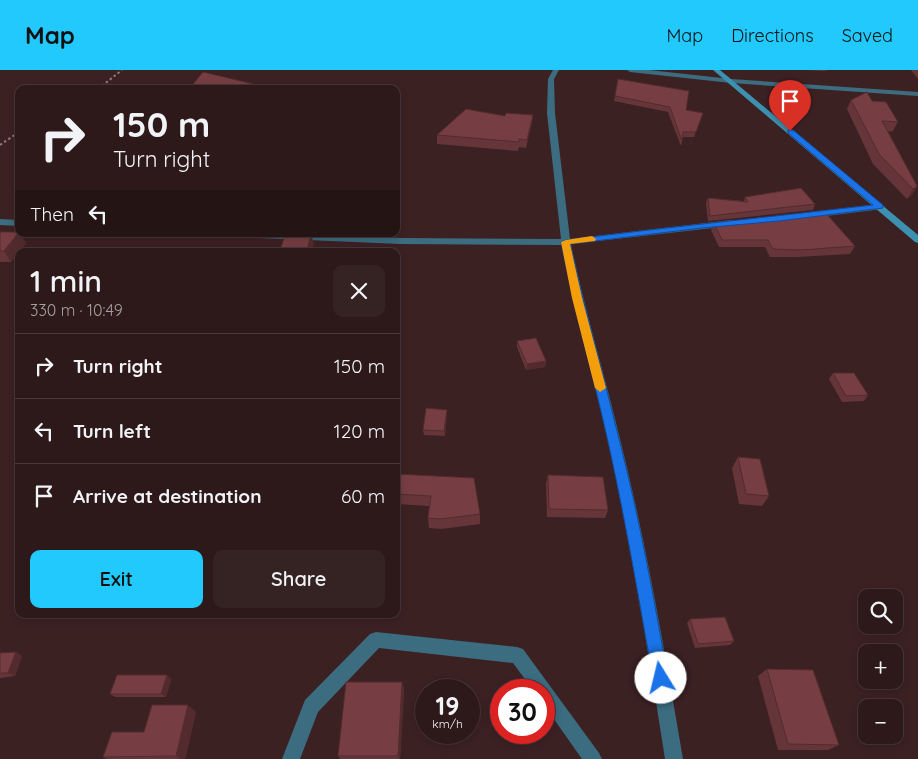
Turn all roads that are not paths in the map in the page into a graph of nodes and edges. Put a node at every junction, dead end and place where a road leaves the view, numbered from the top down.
1 (556, 70) edge
2 (630, 70) edge
3 (716, 70) edge
4 (731, 81) junction
5 (918, 94) edge
6 (880, 207) junction
7 (798, 216) edge
8 (0, 222) edge
9 (740, 222) edge
10 (15, 223) edge
11 (308, 237) edge
12 (918, 240) edge
13 (566, 242) junction
14 (535, 679) edge
15 (555, 707) edge
16 (291, 759) edge
17 (593, 759) edge
18 (674, 759) edge

1 - 13 street
2 - 4 street
3 - 4 main road
4 - 5 street
4 - 6 main road
6 - 7 street
6 - 12 main road
8 - 10 street
9 - 13 street
11 - 13 street
13 - 18 street
14 - 16 street
15 - 17 street

